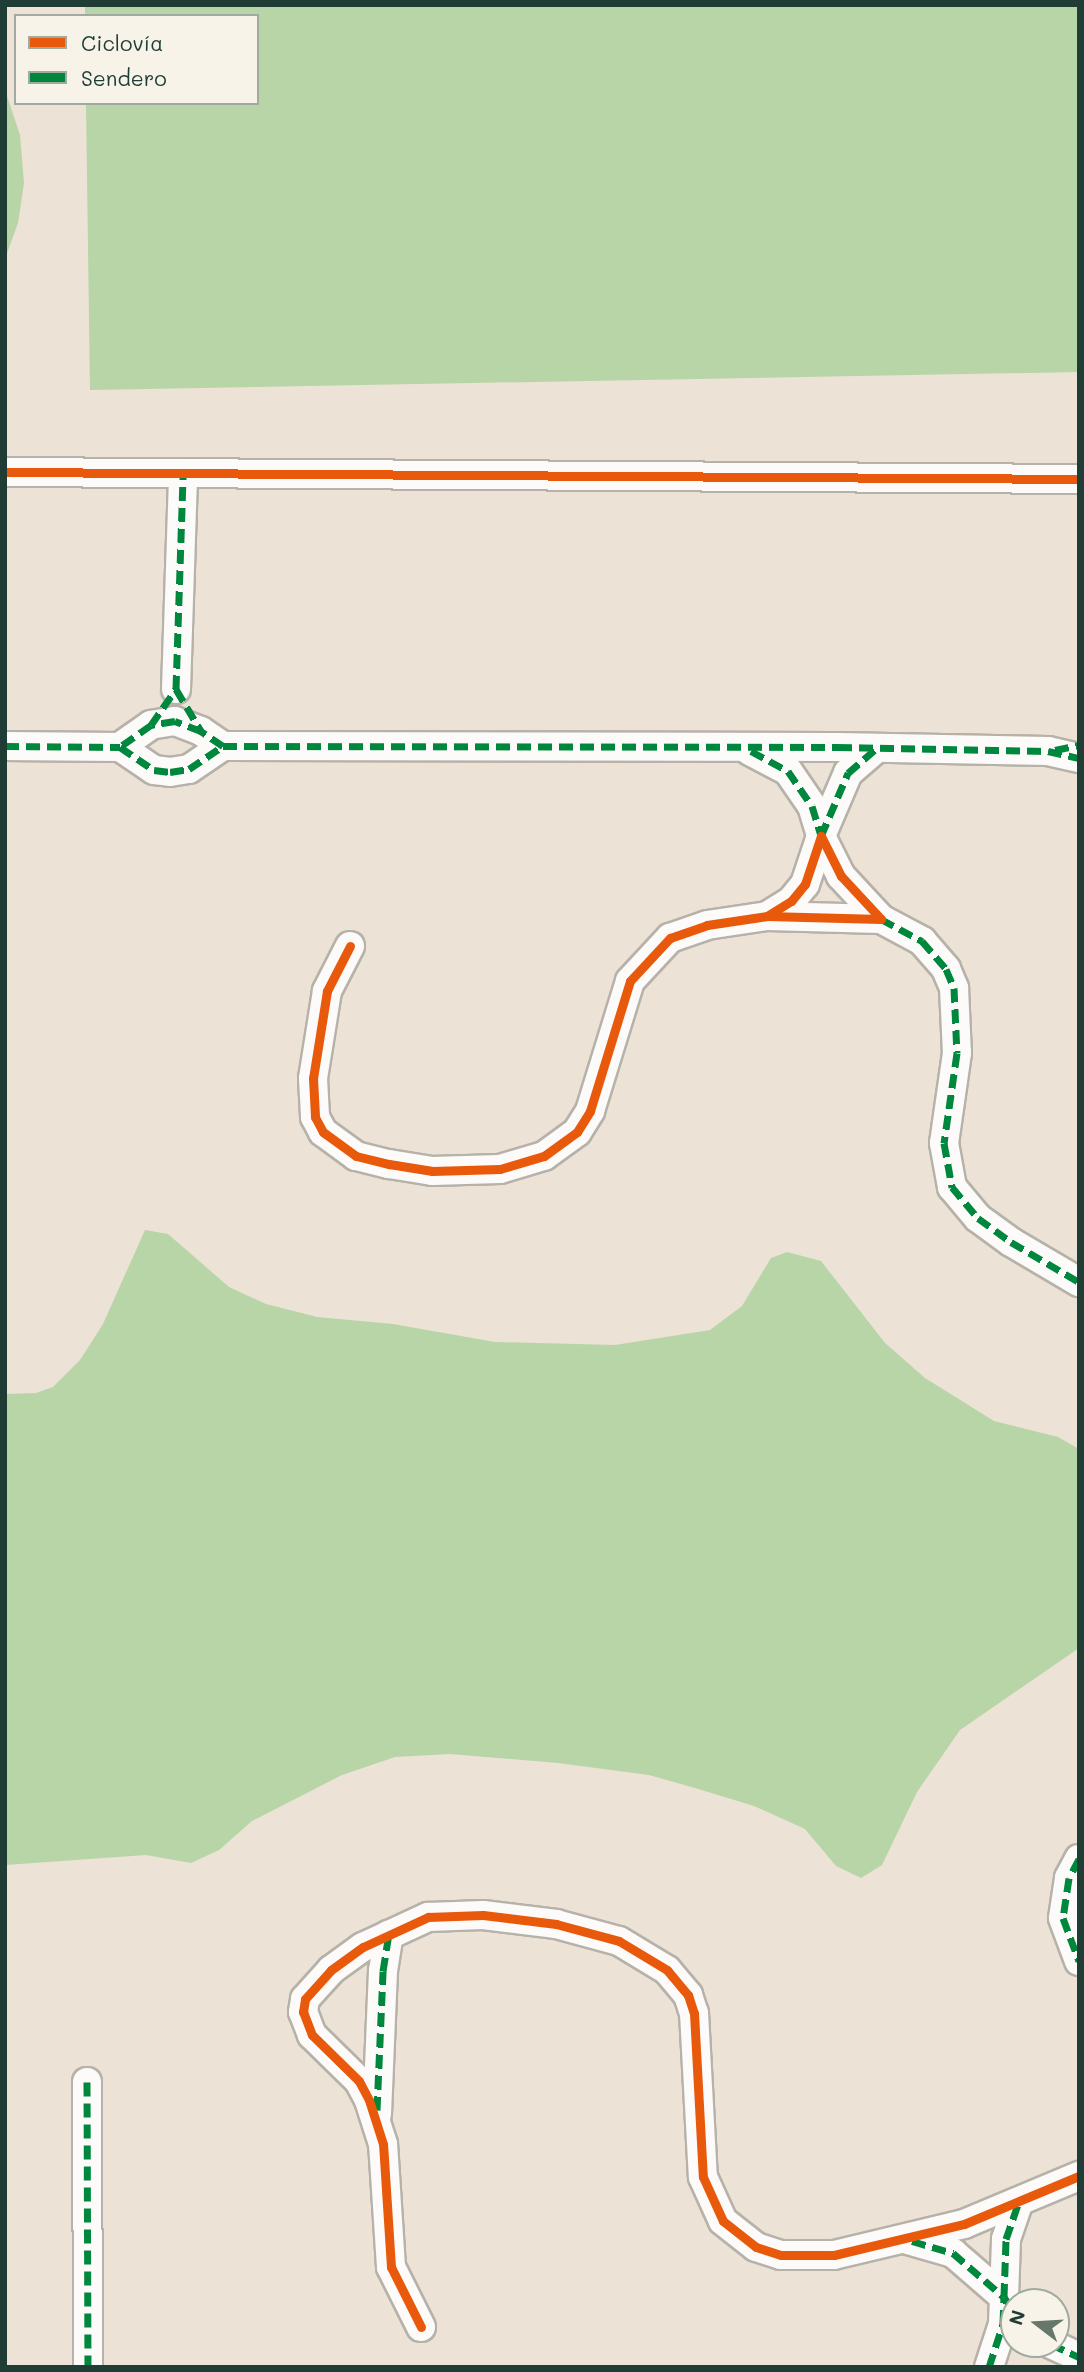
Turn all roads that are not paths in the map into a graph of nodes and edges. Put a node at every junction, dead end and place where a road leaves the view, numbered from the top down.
1 (5, 472) edge
2 (183, 474) junction
3 (1079, 479) edge
4 (176, 689) junction
5 (151, 725) junction
6 (212, 738) junction
7 (1079, 745) edge
8 (5, 746) edge
9 (120, 747) junction
10 (741, 747) junction
11 (877, 748) junction
12 (1048, 751) junction
13 (1079, 758) edge
14 (821, 836) junction
15 (767, 916) junction
16 (881, 919) junction
17 (350, 946) dead end
18 (1079, 1282) edge
19 (1079, 1858) edge
20 (389, 1934) junction
21 (1079, 1961) edge
22 (87, 2082) dead end
23 (377, 2121) junction
24 (1079, 2176) edge
25 (1018, 2204) junction
26 (898, 2239) junction
27 (1008, 2288) edge
28 (1000, 2296) edge
29 (421, 2327) dead end
30 (1000, 2333) edge
31 (88, 2367) edge
32 (989, 2367) edge

1 - 2 street
2 - 3 street
2 - 4 street
4 - 5 street
4 - 6 street
5 - 6 street
5 - 9 street
6 - 9 street
6 - 10 street
7 - 12 street
8 - 9 street
10 - 11 street
10 - 14 street
11 - 12 street
11 - 14 street
12 - 13 street
14 - 15 street
14 - 16 street
15 - 16 street
15 - 17 street
16 - 18 street
19 - 21 street
20 - 23 street
20 - 23 street
20 - 26 street
22 - 31 street
23 - 29 street
24 - 25 street
25 - 26 street
25 - 27 street
26 - 28 street
30 - 32 street

